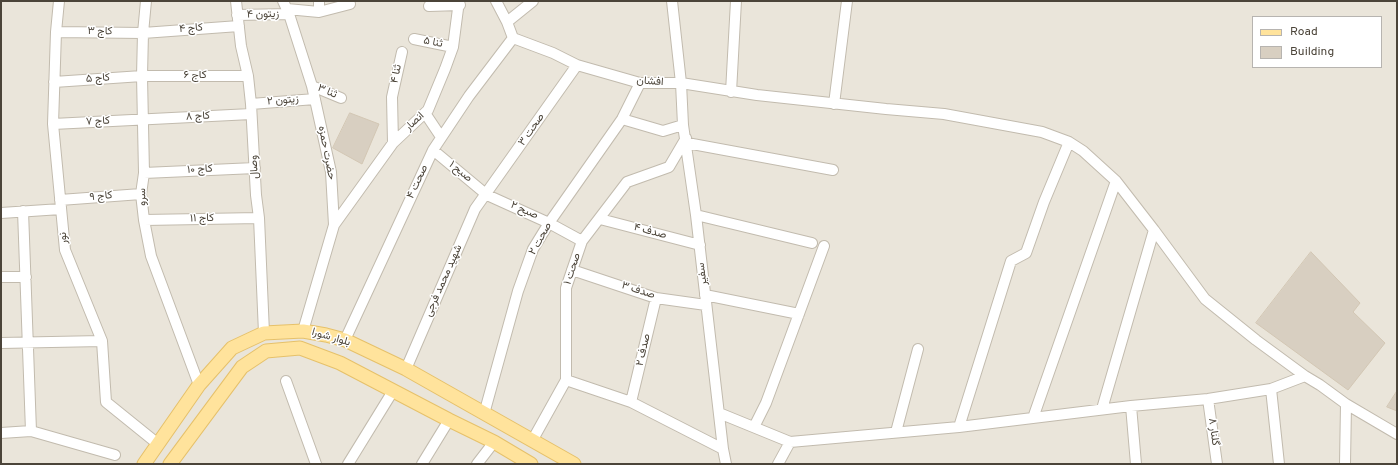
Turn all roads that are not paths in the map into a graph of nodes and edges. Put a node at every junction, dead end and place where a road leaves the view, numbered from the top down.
1 (59, 1) edge
2 (146, 1) edge
3 (236, 1) edge
4 (319, 1) edge
5 (496, 1) edge
6 (533, 1) edge
7 (672, 1) edge
8 (736, 1) edge
9 (847, 1) edge
10 (460, 3) edge
11 (350, 4) dead end
12 (430, 6) dead end
13 (286, 8) edge
14 (318, 12) junction
15 (238, 20) junction
16 (507, 22) junction
17 (56, 32) junction
18 (143, 33) junction
19 (513, 38) junction
20 (414, 40) dead end
21 (453, 47) junction
22 (402, 52) dead end
23 (577, 65) junction
24 (142, 76) junction
25 (248, 76) junction
26 (54, 82) junction
27 (640, 83) junction
28 (681, 83) junction
29 (312, 86) junction
30 (731, 92) junction
31 (342, 98) dead end
32 (314, 99) junction
33 (834, 104) junction
34 (251, 109) junction
35 (424, 113) junction
36 (144, 119) junction
37 (622, 119) junction
38 (53, 124) junction
39 (683, 125) junction
40 (441, 137) junction
41 (686, 141) junction
42 (1069, 142) junction
43 (393, 143) junction
44 (432, 150) junction
45 (256, 168) junction
46 (833, 170) dead end
47 (144, 173) junction
48 (1116, 181) junction
49 (141, 194) junction
50 (486, 195) junction
51 (60, 205) junction
52 (23, 211) junction
53 (1, 213) edge
54 (696, 215) junction
55 (259, 218) junction
56 (600, 219) junction
57 (144, 220) junction
58 (549, 223) junction
59 (334, 225) junction
60 (1154, 230) junction
61 (582, 241) junction
62 (812, 243) dead end
63 (700, 245) junction
64 (824, 246) dead end
65 (572, 270) junction
66 (1, 277) edge
67 (26, 277) junction
68 (656, 298) junction
69 (706, 300) junction
70 (799, 314) junction
71 (303, 331) junction
72 (264, 333) junction
73 (345, 340) junction
74 (102, 341) junction
75 (28, 342) junction
76 (1, 343) edge
77 (918, 348) dead end
78 (406, 369) junction
79 (1305, 376) junction
80 (566, 380) junction
81 (286, 381) dead end
82 (198, 385) junction
83 (1271, 389) junction
84 (393, 391) junction
85 (1208, 399) junction
86 (632, 402) junction
87 (1346, 404) junction
88 (1132, 406) junction
89 (1102, 410) junction
90 (719, 413) junction
91 (484, 414) junction
92 (1033, 418) junction
93 (449, 420) junction
94 (959, 426) junction
95 (754, 427) junction
96 (31, 431) junction
97 (896, 432) junction
98 (1, 433) edge
99 (1397, 434) edge
100 (532, 441) junction
101 (494, 442) junction
102 (790, 442) junction
103 (158, 444) junction
104 (723, 449) junction
105 (514, 454) junction
106 (115, 455) dead end
107 (144, 464) edge
108 (170, 464) edge
109 (316, 464) edge
110 (348, 464) edge
111 (422, 464) edge
112 (477, 464) edge
113 (531, 464) edge
114 (574, 464) edge
115 (726, 464) edge
116 (778, 464) edge
117 (1136, 464) edge
118 (1217, 464) edge
119 (1278, 464) edge
120 (1345, 464) edge

1 - 17 street, نور
2 - 18 street, سرو
3 - 15 street, وصال
4 - 14 street
5 - 16 street
6 - 16 street
7 - 28 street, سفیر
8 - 30 street
9 - 33 street
10 - 12 street
10 - 21 street, انصار
11 - 14 street, زیتون ۴
13 - 14 street, زیتون ۴
13 - 15 street, زیتون ۴
13 - 29 street, حضرت حمزه
15 - 18 street, کاج ۴
15 - 25 street, وصال
16 - 19 street
17 - 18 street, کاج ۳
17 - 26 street, نور
18 - 24 street, سرو
19 - 23 street, افشان
19 - 40 street, صحت ۴
20 - 21 street, ثنا ۵
21 - 35 street, انصار
22 - 43 street, ثنا ۴
23 - 27 street, افشان
23 - 50 street, صحت ۳
24 - 25 street, کاج ۶
24 - 26 street, کاج ۵
24 - 36 street, سرو
25 - 34 street, وصال
26 - 38 street, نور
27 - 28 street, افشان
27 - 37 street, صحت ۲
28 - 30 street, افشان
28 - 39 street, سفیر
29 - 31 street, ثنا ۳
29 - 32 street, حضرت حمزه
30 - 33 street, افشان
32 - 34 street, زیتون ۲
32 - 59 street, حضرت حمزه
33 - 42 street, افشان
34 - 36 street, کاج ۸
34 - 45 street, وصال
35 - 40 street
35 - 43 street, انصار
36 - 38 street, کاج ۷
36 - 47 street, سرو
37 - 39 street
37 - 58 street, صحت ۲
38 - 51 street, نور
39 - 41 street, سفیر
40 - 44 street, صحت ۴
41 - 46 street
41 - 54 street, سفیر
41 - 56 street, صحت ۱
42 - 48 street, افشان
42 - 94 street
43 - 59 street, انصار
44 - 50 street, صبح ۱
44 - 73 street, صحت ۴
45 - 47 street, کاج ۱۰
45 - 55 street, وصال
47 - 49 street, سرو
48 - 60 street, افشان
48 - 92 street
49 - 51 street, کاج ۹
49 - 57 street, سرو
50 - 58 street, صبح ۲
50 - 78 street, شهید محمد فرجی
51 - 52 street, کاج ۹
51 - 74 street, نور
52 - 53 street, کاج ۹
52 - 67 street
54 - 62 street
54 - 63 street, سفیر
55 - 57 street, کاج ۱۱
55 - 72 street, وصال
56 - 61 street, صحت ۱
56 - 63 street, صدف ۴
57 - 82 street, سرو
58 - 61 street, صبح ۲
58 - 91 street, صحت ۲
59 - 71 street, حضرت حمزه
60 - 79 street, افشان
60 - 89 street
61 - 65 street, صحت ۱
63 - 69 street, سفیر
64 - 70 street
65 - 68 street, صدف ۳
65 - 80 street, صحت ۱
66 - 67 street
67 - 75 street
68 - 69 street, صدف ۳
68 - 86 street, صدف ۲
69 - 70 street, صدف ۳
69 - 90 street, سفیر
70 - 95 street
71 - 72 main road, بلوار شورا
71 - 73 main road, بلوار شورا
72 - 82 main road, بلوار شورا
73 - 78 main road, بلوار شورا
74 - 75 street
74 - 103 street, نور
75 - 76 street
75 - 96 street
77 - 97 street
78 - 91 main road, بلوار شورا
79 - 83 street
79 - 87 street, افشان
80 - 86 street
80 - 100 street, صحت ۱
81 - 109 street
82 - 103 main road, بلوار شورا
83 - 85 street
83 - 119 street
84 - 93 main road, بلوار شورا
84 - 108 main road, بلوار شورا
84 - 110 street
85 - 88 street
85 - 118 street, گلنار ۸
86 - 104 street
87 - 99 street, افشان
87 - 120 street
88 - 89 street
88 - 117 street
89 - 92 street
90 - 95 street
90 - 104 street, سفیر
91 - 100 main road, بلوار شورا
92 - 94 street
93 - 101 main road, بلوار شورا
93 - 111 street
94 - 97 street
95 - 102 street
96 - 98 street
96 - 106 street
97 - 102 street
100 - 105 main road
100 - 114 main road, بلوار شورا
101 - 105 main road, بلوار شورا
101 - 112 street
102 - 116 street
103 - 107 main road, بلوار شورا
104 - 115 street, سفیر
105 - 113 main road, بلوار شورا

